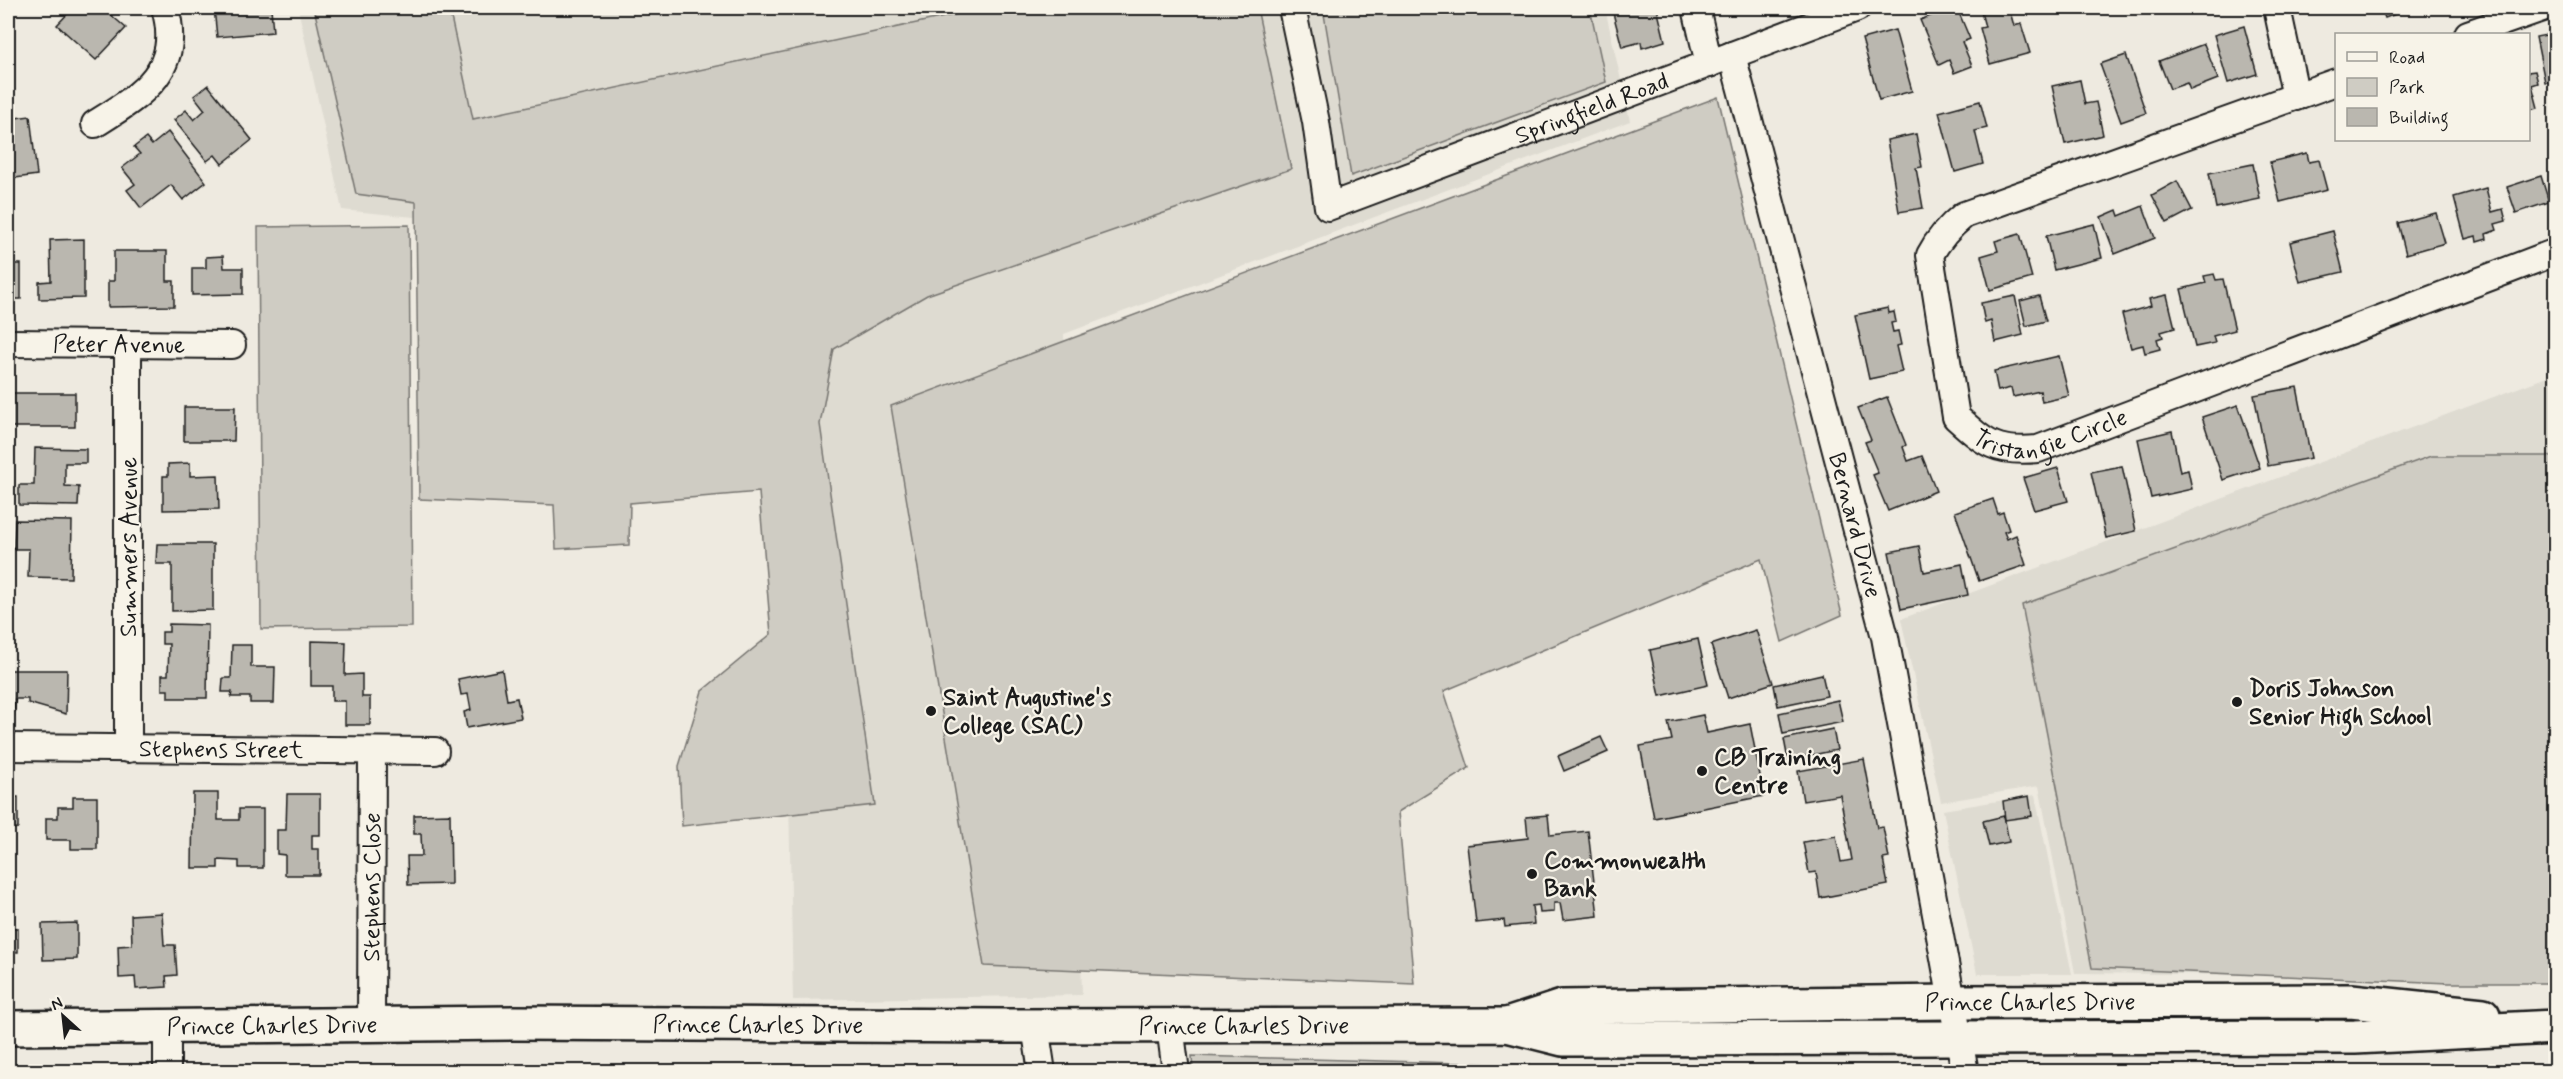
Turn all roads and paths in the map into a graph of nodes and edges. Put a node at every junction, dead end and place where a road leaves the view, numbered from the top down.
1 (165, 8) edge
2 (1292, 8) edge
3 (1696, 8) edge
4 (1857, 8) edge
5 (2277, 8) edge
6 (2542, 8) edge
7 (2471, 33) edge
8 (1732, 55) junction
9 (1709, 64) junction
10 (2335, 83) edge
11 (2296, 97) junction
12 (95, 123) dead end
13 (2556, 252) edge
14 (8, 343) edge
15 (128, 345) junction
16 (232, 345) dead end
17 (8, 747) edge
18 (128, 749) junction
19 (372, 751) junction
20 (435, 752) dead end
21 (1951, 1002) junction
22 (2556, 1022) edge
23 (371, 1024) junction
24 (1507, 1025) junction
25 (167, 1026) junction
26 (1035, 1026) junction
27 (1170, 1026) junction
28 (2556, 1027) edge
29 (8, 1028) edge
30 (1958, 1039) junction
31 (167, 1071) edge
32 (1042, 1071) edge
33 (1176, 1071) edge
34 (1965, 1071) edge

1 - 12 street
2 - 9 street, Springfield Road
3 - 9 street
4 - 8 street, Springfield Road
5 - 11 street
6 - 7 street
8 - 9 street, Springfield Road
8 - 21 street, Bernard Drive
10 - 11 street, Tristangie Circle
11 - 13 street, Tristangie Circle
14 - 15 street, Peter Avenue
15 - 16 street, Peter Avenue
15 - 18 street, Summers Avenue
17 - 18 street, Stephens Street
18 - 19 street, Stephens Street
19 - 20 street, Stephens Street
19 - 23 street, Stephens Close
21 - 22 highway, Prince Charles Drive
21 - 24 highway, Prince Charles Drive
21 - 30 street, Bernard Drive
23 - 25 highway, Prince Charles Drive
23 - 26 highway, Prince Charles Drive
24 - 27 highway, Prince Charles Drive
24 - 30 highway, Prince Charles Drive
25 - 29 highway, Prince Charles Drive
25 - 31 street
26 - 27 highway, Prince Charles Drive
26 - 32 street
27 - 33 street
28 - 30 highway, Prince Charles Drive
30 - 34 street, Bernard Drive

